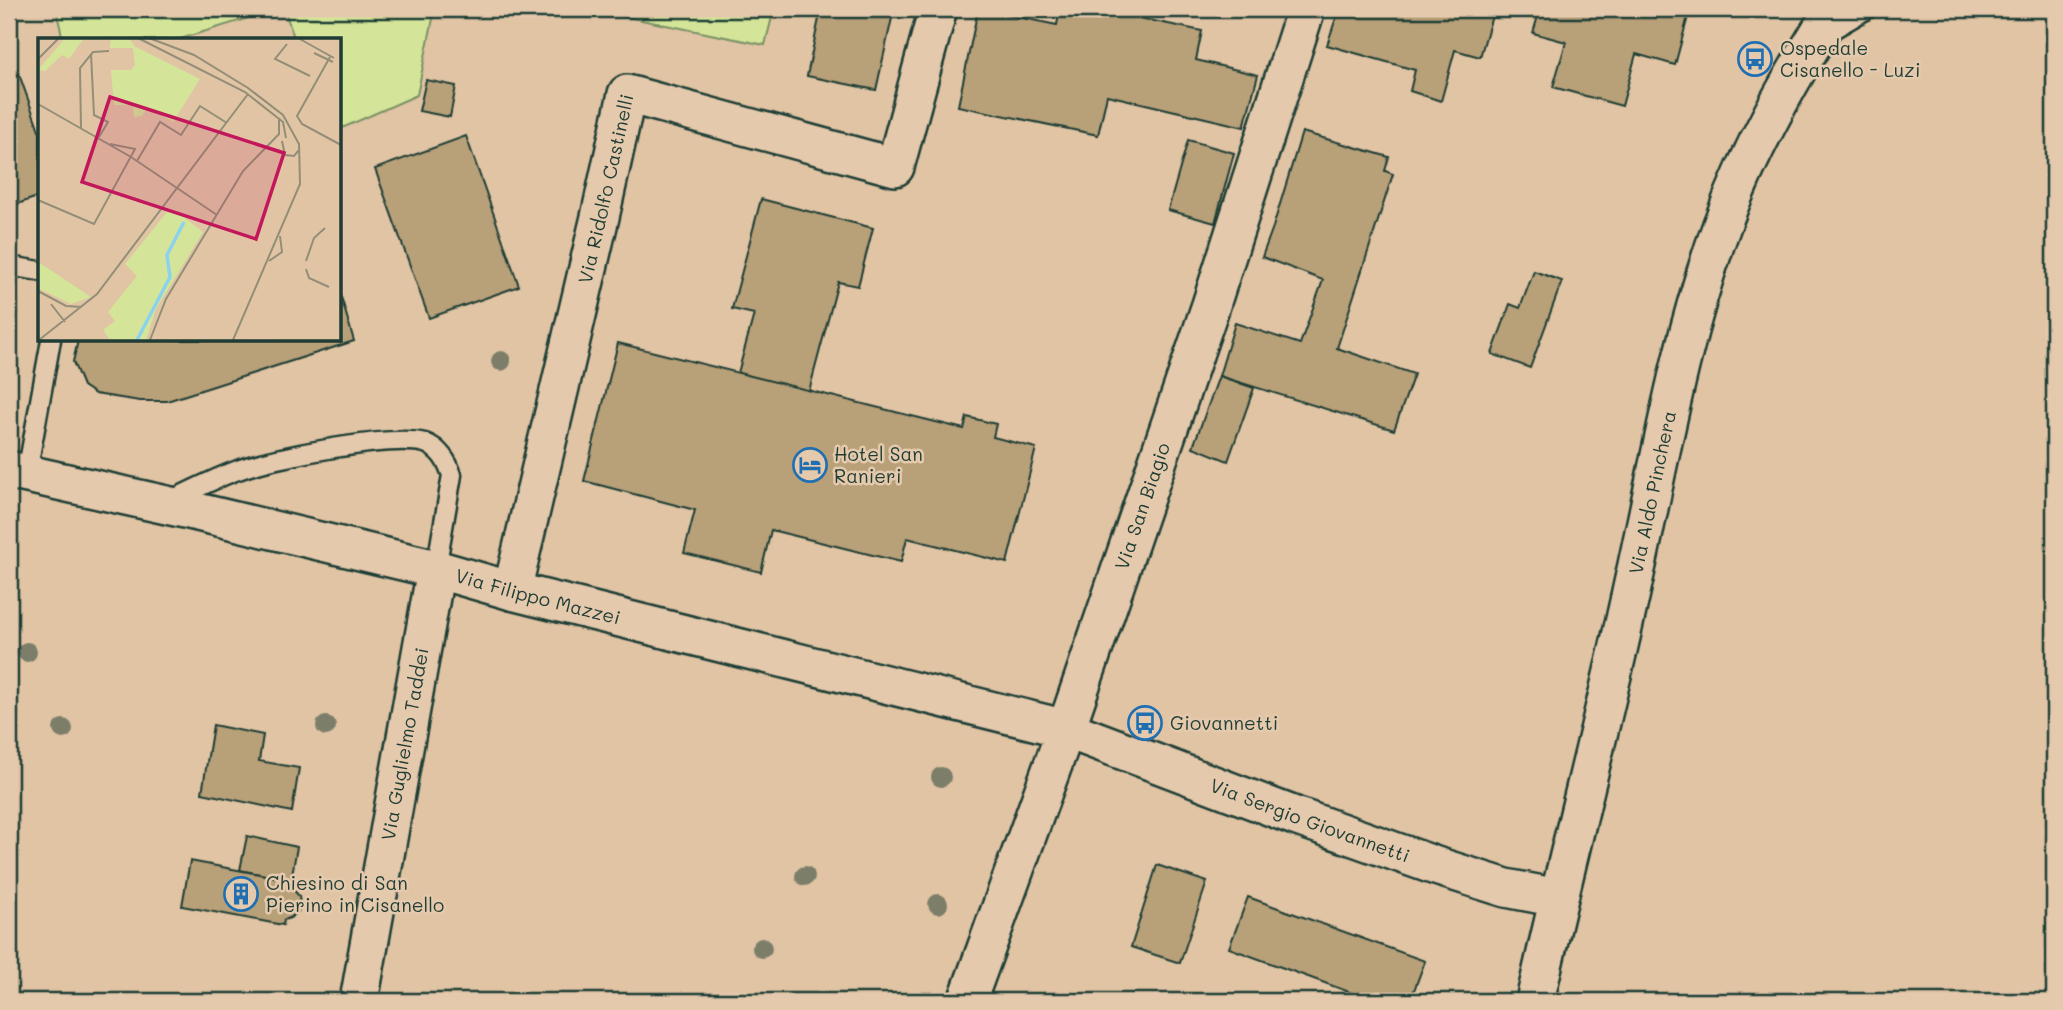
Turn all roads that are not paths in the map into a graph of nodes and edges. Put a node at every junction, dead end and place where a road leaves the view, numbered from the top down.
1 (938, 9) edge
2 (1306, 9) edge
3 (1834, 9) edge
4 (1867, 9) edge
5 (1813, 41) junction
6 (9, 266) edge
7 (38, 271) edge
8 (51, 341) edge
9 (18, 472) edge
10 (163, 504) junction
11 (436, 569) junction
12 (512, 591) junction
13 (1066, 729) junction
14 (1558, 898) junction
15 (359, 1001) edge
16 (967, 1001) edge
17 (1535, 1001) edge

1 - 12 street, Via Ridolfo Castinelli
2 - 13 street, Via San Biagio
3 - 5 street, Via Aldo Pinchera
4 - 5 lane
5 - 14 street, Via Aldo Pinchera
6 - 7 lane
8 - 9 lane
9 - 10 street, Via Filippo Mazzei
10 - 11 street, Via Filippo Mazzei
10 - 11 lane
11 - 12 street, Via Filippo Mazzei
11 - 15 street, Via Guglielmo Taddei
12 - 13 street, Via Filippo Mazzei
13 - 14 street, Via Sergio Giovannetti
13 - 16 street, Via San Biagio
14 - 17 street, Via Aldo Pinchera

